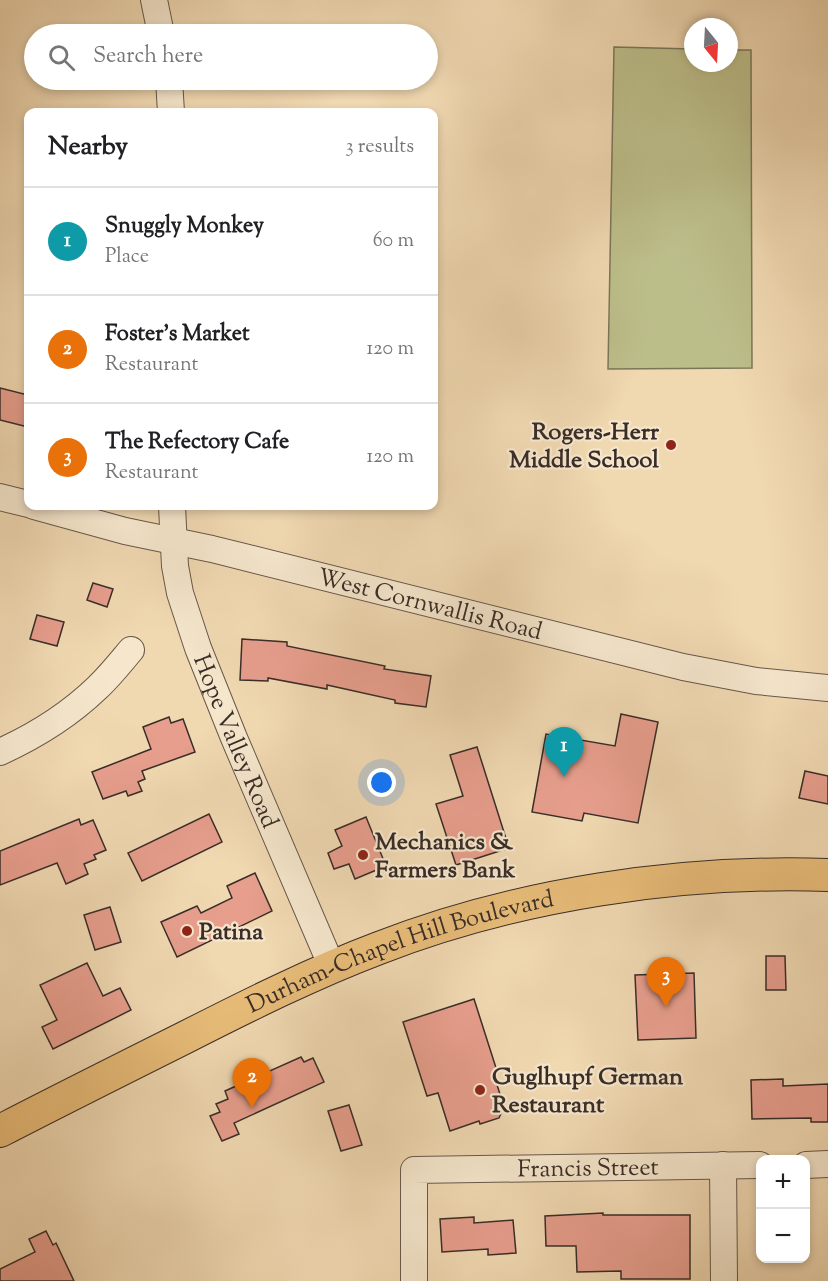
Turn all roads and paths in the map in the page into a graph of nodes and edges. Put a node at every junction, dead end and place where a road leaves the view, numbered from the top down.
1 (154, 0) edge
2 (159, 24) edge
3 (170, 90) edge
4 (171, 108) edge
5 (0, 496) edge
6 (24, 503) edge
7 (49, 510) edge
8 (172, 510) edge
9 (174, 541) junction
10 (131, 650) dead end
11 (828, 688) edge
12 (0, 752) edge
13 (828, 875) edge
14 (332, 967) junction
15 (0, 1131) edge
16 (828, 1164) edge
17 (723, 1165) junction
18 (756, 1165) edge
19 (810, 1165) edge
20 (414, 1281) edge
21 (724, 1281) edge

1 - 2 street
3 - 4 street
5 - 6 street
7 - 9 street, West Cornwallis Road
8 - 9 street, Hope Valley Road
9 - 11 street, West Cornwallis Road
9 - 14 street, Hope Valley Road
10 - 12 street
13 - 14 main road, Durham-Chapel Hill Boulevard
14 - 15 main road, Durham-Chapel Hill Boulevard
16 - 19 street
17 - 18 street, Francis Street
17 - 20 street, Francis Street
17 - 21 street

